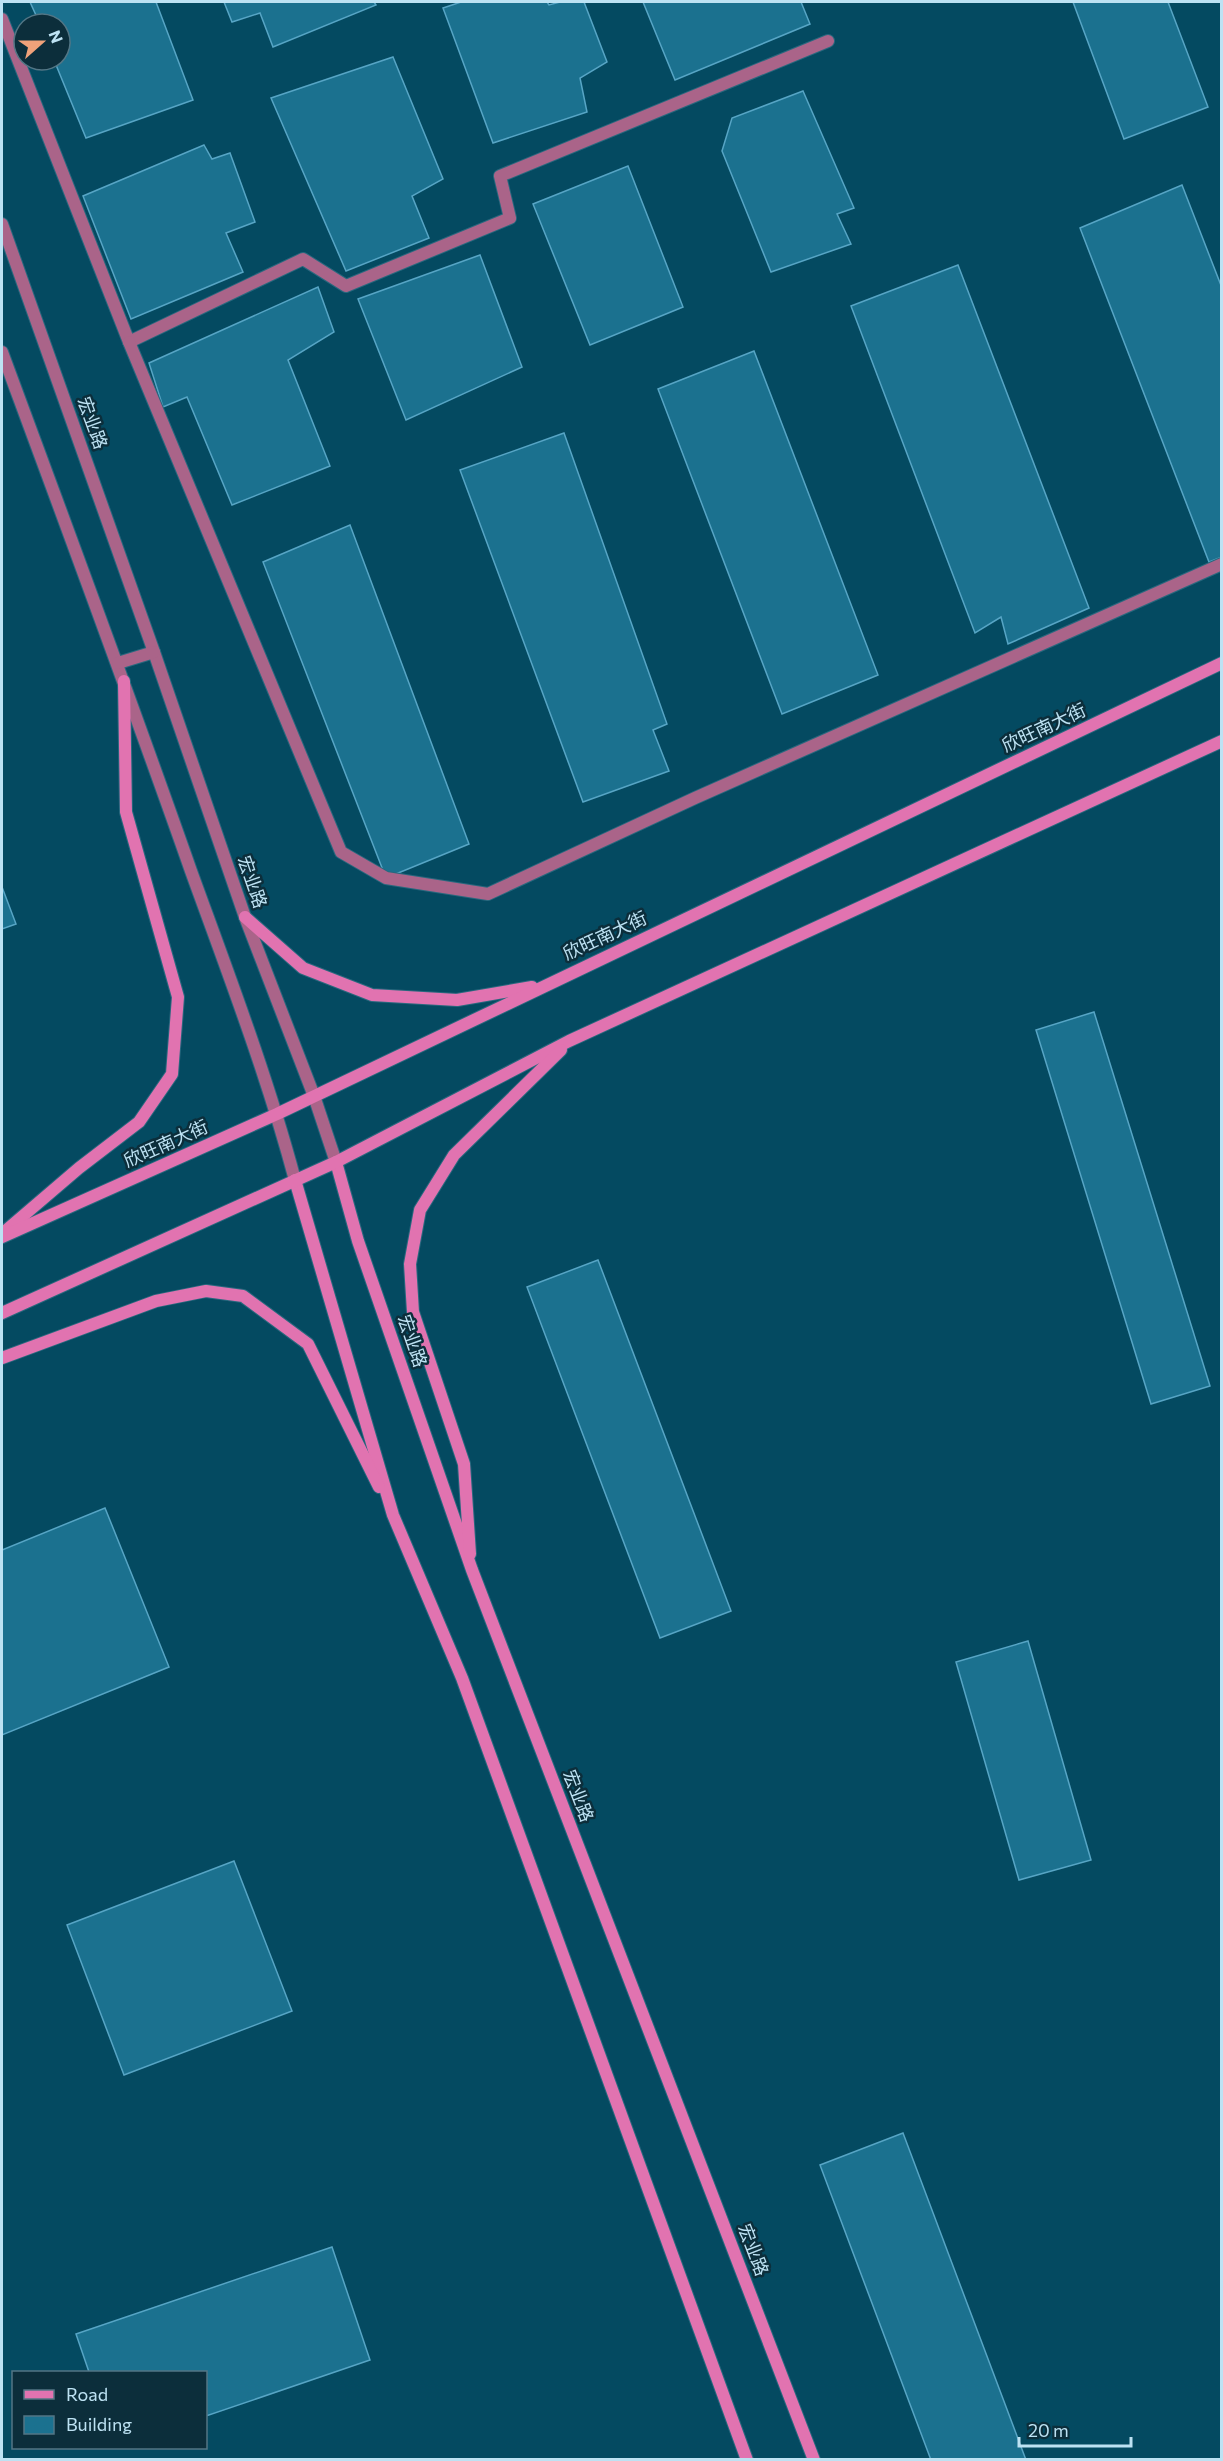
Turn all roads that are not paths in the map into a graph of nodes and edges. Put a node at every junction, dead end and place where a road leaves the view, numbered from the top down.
1 (2, 19) edge
2 (828, 41) dead end
3 (2, 224) edge
4 (129, 342) junction
5 (2, 352) edge
6 (1221, 564) edge
7 (154, 652) junction
8 (118, 663) junction
9 (1221, 663) edge
10 (124, 681) junction
11 (1221, 741) edge
12 (245, 917) junction
13 (548, 984) junction
14 (569, 1041) junction
15 (314, 1096) junction
16 (277, 1114) junction
17 (336, 1162) junction
18 (295, 1180) junction
19 (2, 1236) edge
20 (2, 1313) edge
21 (2, 1358) edge
22 (393, 1515) junction
23 (472, 1570) junction
24 (747, 2460) edge
25 (814, 2460) edge

1 - 4 street
2 - 4 street
3 - 7 street, 宏业路
4 - 6 street
5 - 8 street
7 - 8 street
7 - 12 street, 宏业路
8 - 10 street
9 - 13 street, 欣旺南大街
10 - 16 street
10 - 19 street
11 - 14 street
12 - 13 street
12 - 15 street, 宏业路
13 - 15 street, 欣旺南大街
14 - 17 street
14 - 23 street
15 - 16 street, 欣旺南大街
15 - 17 street, 宏业路
16 - 18 street
16 - 19 street, 欣旺南大街
17 - 18 street
17 - 23 street, 宏业路
18 - 20 street
18 - 22 street
21 - 22 street
22 - 24 street
23 - 25 street, 宏业路

